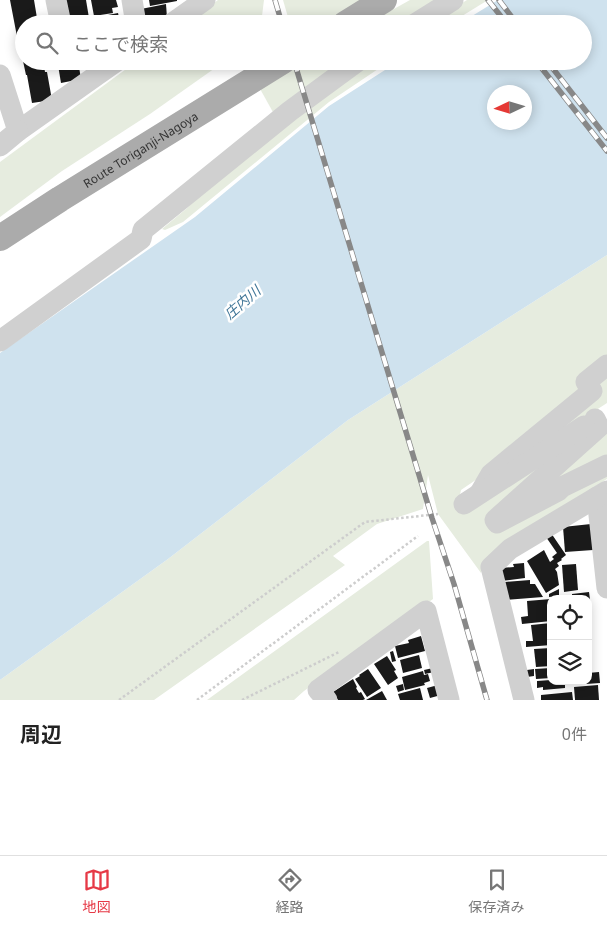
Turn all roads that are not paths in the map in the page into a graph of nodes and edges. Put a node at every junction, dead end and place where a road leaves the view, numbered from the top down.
1 (56, 0) edge
2 (132, 0) edge
3 (205, 0) edge
4 (384, 0) edge
5 (453, 0) edge
6 (59, 15) edge
7 (134, 15) edge
8 (184, 15) edge
9 (360, 15) edge
10 (429, 15) edge
11 (104, 70) edge
12 (268, 70) edge
13 (346, 70) edge
14 (0, 75) edge
15 (18, 131) junction
16 (0, 146) edge
17 (0, 238) edge
18 (0, 340) edge
19 (607, 365) edge
20 (601, 415) edge
21 (607, 466) edge
22 (602, 494) edge
23 (607, 588) edge
24 (327, 700) edge
25 (449, 700) edge
26 (524, 700) edge

1 - 6 street
2 - 7 street
3 - 8 street
4 - 9 main road
5 - 10 street
11 - 15 street
12 - 17 main road, Route Toriganji-Nagoya
13 - 18 street
14 - 15 street
15 - 16 street
19 - 20 street
20 - 21 street
22 - 23 street
22 - 26 street
24 - 25 street

